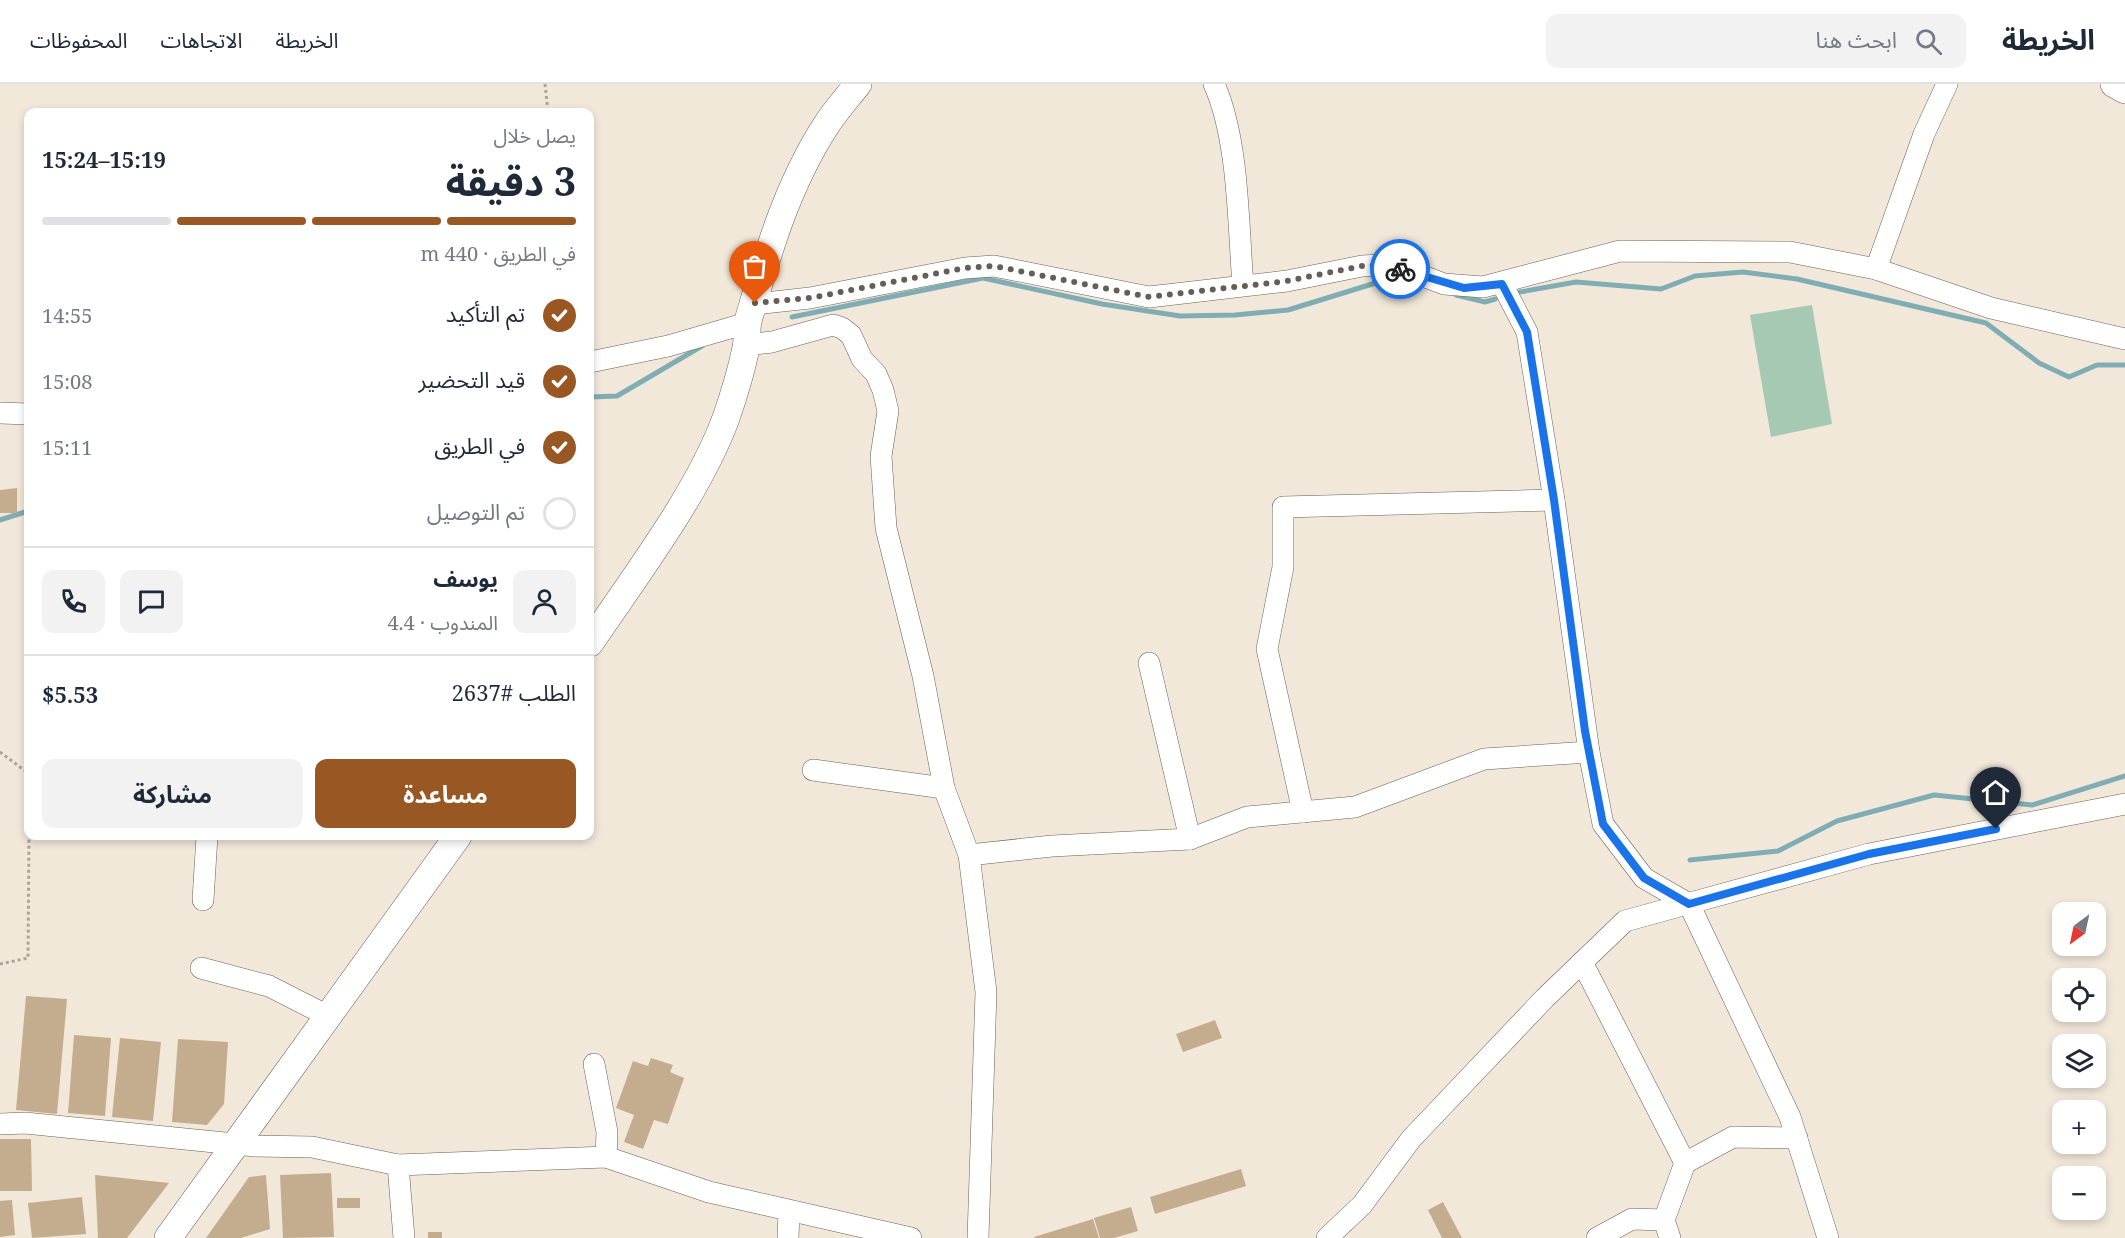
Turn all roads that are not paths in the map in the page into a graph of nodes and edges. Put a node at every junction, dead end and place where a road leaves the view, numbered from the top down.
1 (858, 84) edge
2 (1214, 84) edge
3 (1947, 84) edge
4 (2114, 84) edge
5 (2125, 90) edge
6 (1876, 269) junction
7 (1502, 284) junction
8 (1244, 285) junction
9 (750, 324) junction
10 (2125, 339) edge
11 (594, 361) edge
12 (0, 413) edge
13 (24, 414) edge
14 (1554, 500) junction
15 (594, 637) edge
16 (1149, 663) dead end
17 (1589, 752) junction
18 (813, 770) dead end
19 (944, 788) junction
20 (2125, 804) edge
21 (1303, 812) junction
22 (1190, 839) junction
23 (207, 840) edge
24 (456, 840) edge
25 (969, 855) junction
26 (203, 900) dead end
27 (1689, 904) junction
28 (1582, 962) junction
29 (201, 969) dead end
30 (328, 1016) junction
31 (594, 1064) dead end
32 (0, 1124) edge
33 (1797, 1138) junction
34 (236, 1144) junction
35 (606, 1157) junction
36 (1685, 1163) junction
37 (398, 1165) junction
38 (789, 1212) junction
39 (1667, 1229) edge
40 (168, 1238) edge
41 (404, 1238) edge
42 (788, 1238) edge
43 (911, 1238) edge
44 (978, 1238) edge
45 (1327, 1238) edge
46 (1597, 1238) edge
47 (1828, 1238) edge

1 - 9 main road
2 - 8 street
3 - 6 street
4 - 5 main road
6 - 7 street
6 - 10 street
7 - 8 street
7 - 14 street
8 - 9 street
9 - 11 street
9 - 15 main road
9 - 19 street
12 - 13 street
14 - 17 street
14 - 21 street
16 - 22 street
17 - 21 street
17 - 27 street
18 - 19 street
19 - 25 street
20 - 27 street
21 - 22 street
22 - 25 street
23 - 26 street
24 - 30 main road
25 - 44 street
27 - 28 street
27 - 33 street
28 - 36 street
28 - 45 street
29 - 30 street
30 - 34 main road
31 - 35 street
32 - 34 street
33 - 36 street
33 - 47 street
34 - 37 street
34 - 40 main road
35 - 37 street
35 - 38 street
36 - 39 street
37 - 41 street
38 - 42 street
38 - 43 street
39 - 46 street

